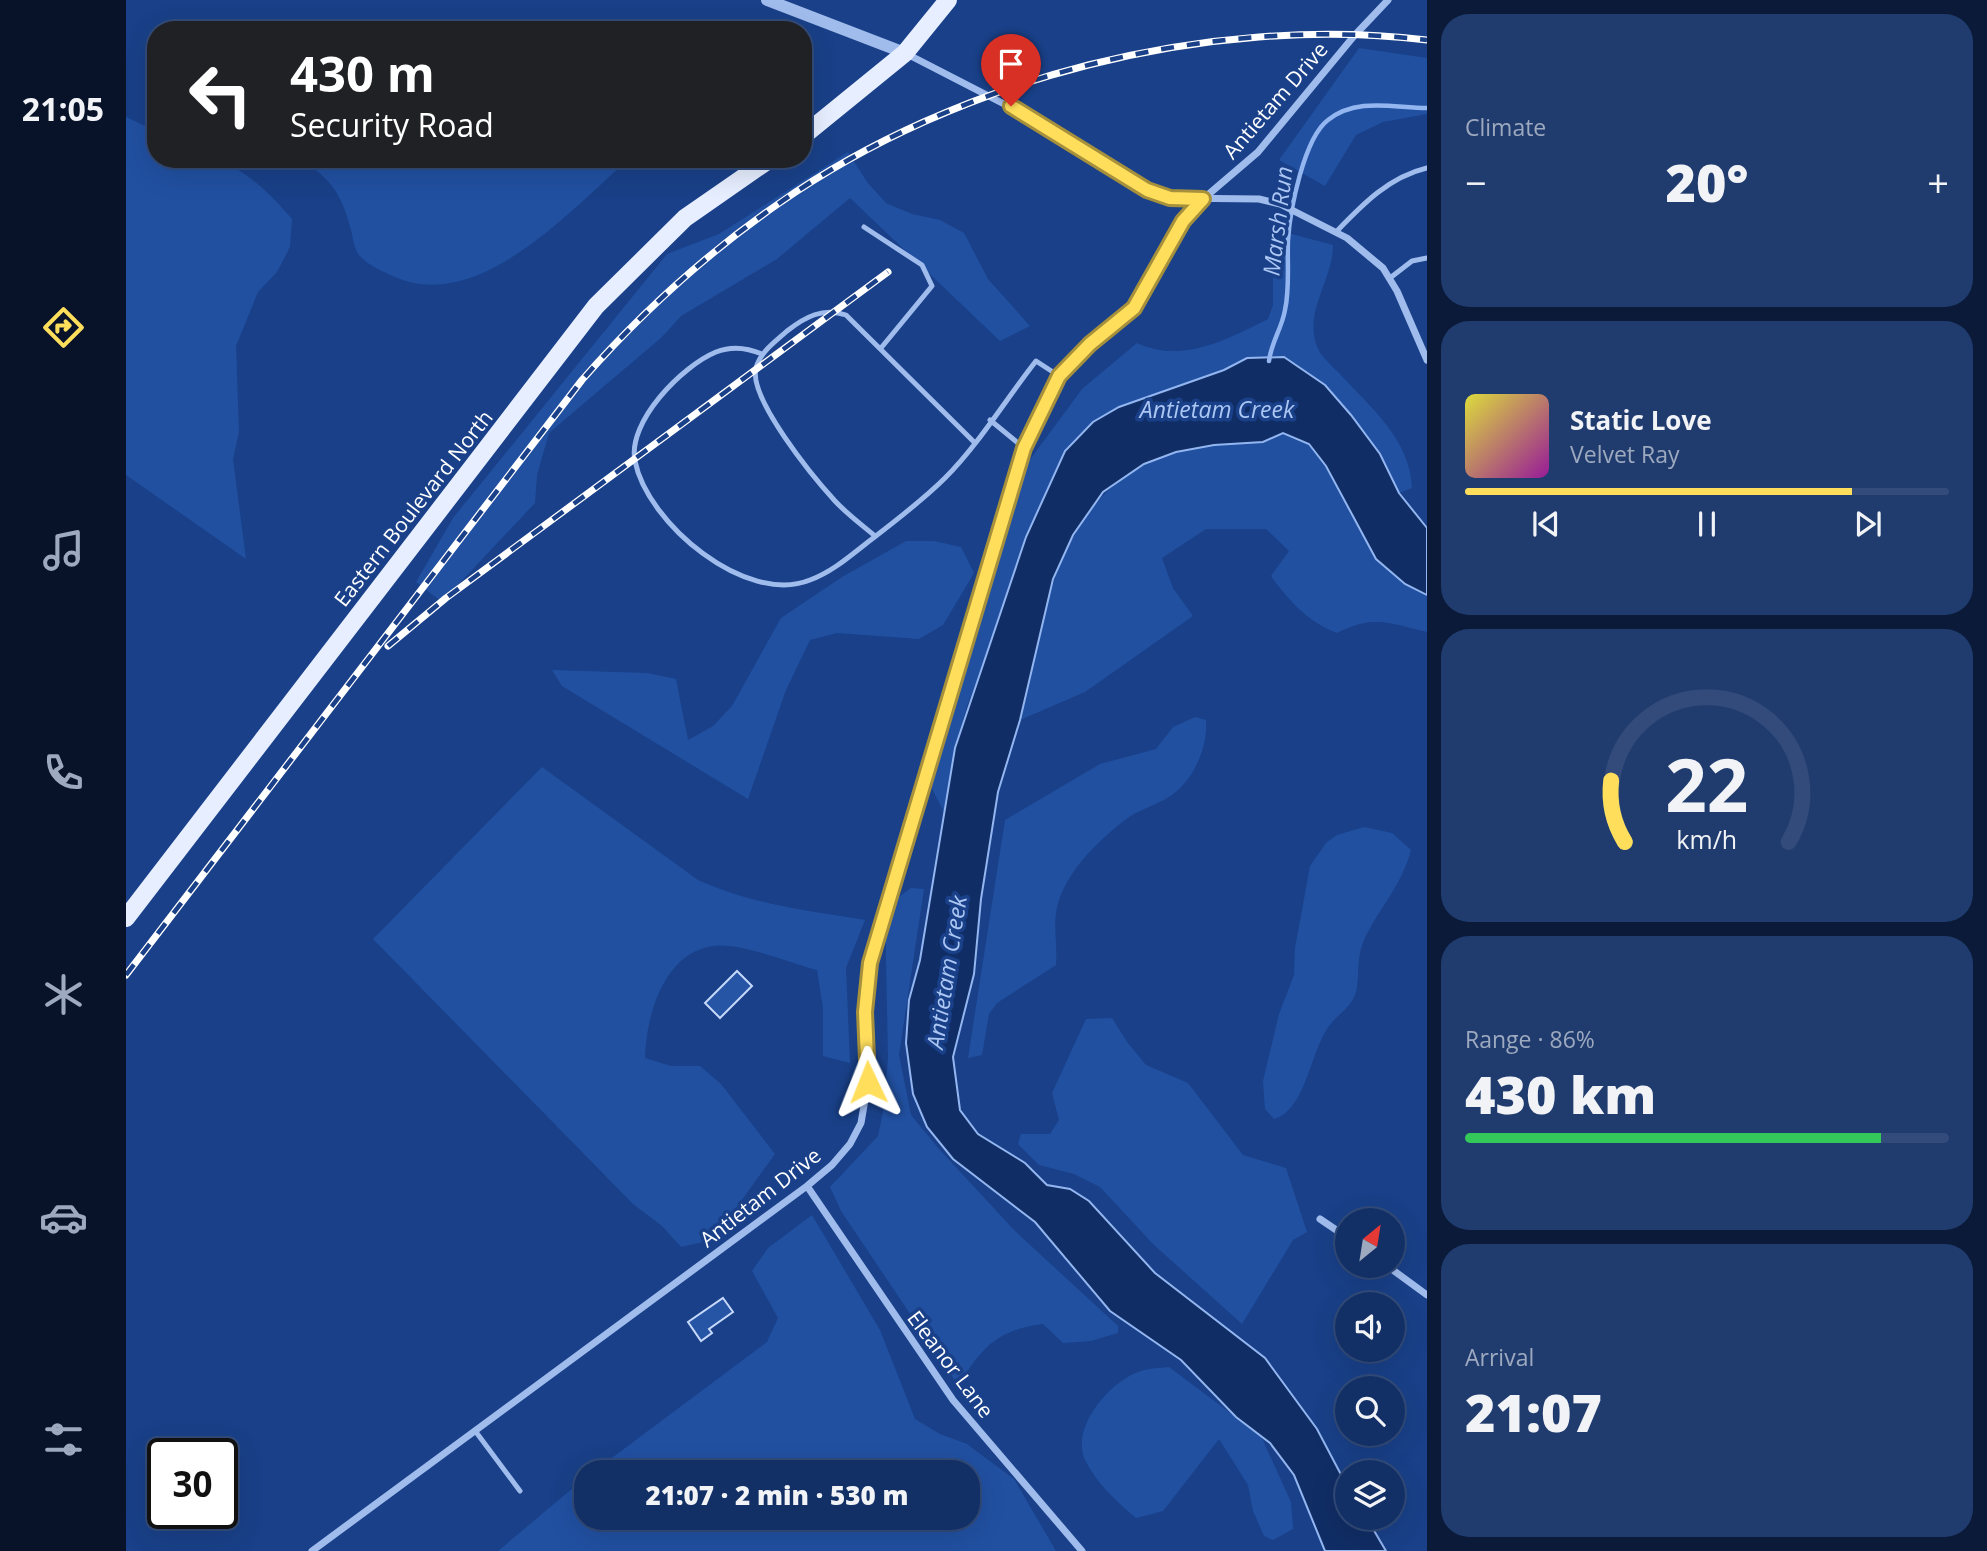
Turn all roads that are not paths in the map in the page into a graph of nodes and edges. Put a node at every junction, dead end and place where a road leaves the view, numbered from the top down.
1 (767, 0) edge
2 (948, 0) edge
3 (1388, 0) edge
4 (905, 53) junction
5 (812, 129) edge
6 (757, 168) edge
7 (1427, 168) edge
8 (1203, 199) junction
9 (864, 227) dead end
10 (1336, 232) junction
11 (1427, 258) edge
12 (1390, 278) junction
13 (881, 348) junction
14 (762, 354) junction
15 (1427, 360) edge
16 (1059, 376) junction
17 (990, 420) junction
18 (974, 442) junction
19 (1024, 448) junction
20 (875, 536) junction
21 (126, 918) edge
22 (807, 1186) junction
23 (1320, 1219) dead end
24 (1335, 1229) edge
25 (1404, 1278) edge
26 (1427, 1295) edge
27 (476, 1432) junction
28 (520, 1490) dead end
29 (312, 1551) edge
30 (1082, 1551) edge

1 - 4 street
2 - 4 main road
3 - 8 street, Antietam Drive
4 - 5 main road
4 - 8 street
6 - 21 main road, Eastern Boulevard North
7 - 10 lane
8 - 10 street
8 - 16 street, Antietam Drive
9 - 13 lane
10 - 12 street
11 - 12 lane
12 - 15 street
13 - 14 lane
13 - 18 lane
14 - 20 lane
14 - 20 lane
16 - 17 lane
16 - 19 street, Antietam Drive
17 - 18 lane
17 - 19 lane
18 - 20 lane
19 - 22 street, Antietam Drive
22 - 27 street, Antietam Drive
22 - 30 street, Eleanor Lane
23 - 24 street
25 - 26 street
27 - 28 lane
27 - 29 street, Antietam Drive

